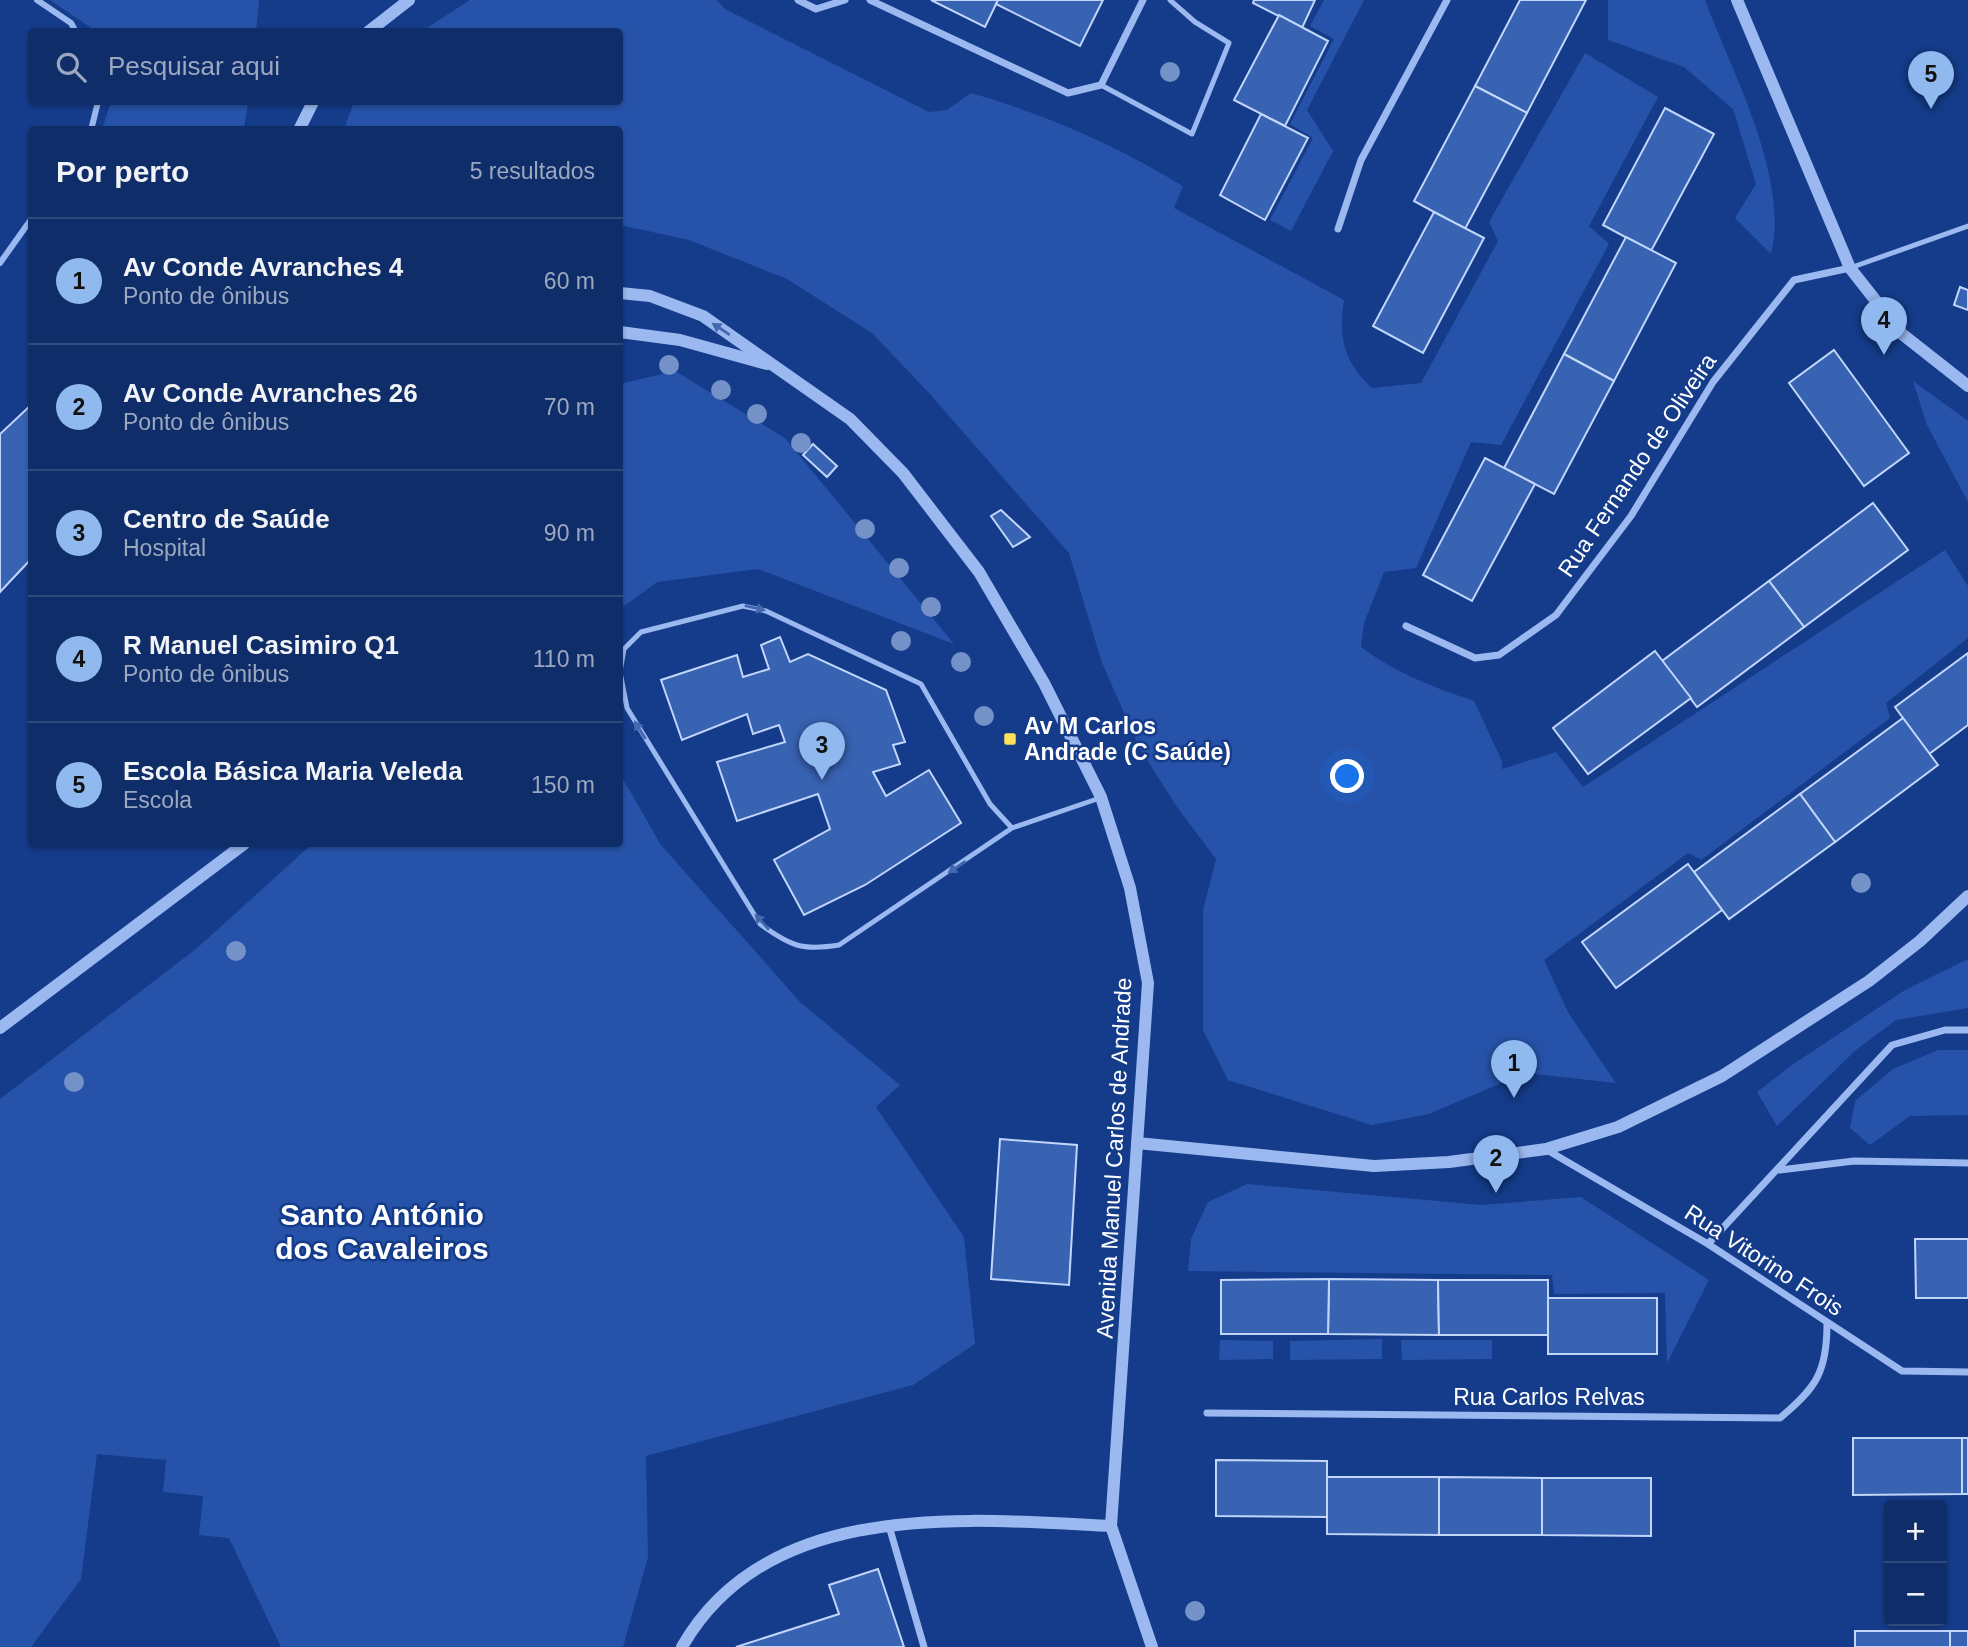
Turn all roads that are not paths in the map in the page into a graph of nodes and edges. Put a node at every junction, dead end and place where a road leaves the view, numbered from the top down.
1 (37, 0) edge
2 (409, 0) edge
3 (798, 0) edge
4 (845, 0) edge
5 (870, 0) edge
6 (1143, 0) edge
7 (1170, 0) edge
8 (1447, 0) edge
9 (1737, 0) edge
10 (74, 28) edge
11 (373, 28) edge
12 (1101, 85) junction
13 (97, 105) edge
14 (312, 105) edge
15 (92, 126) edge
16 (301, 126) edge
17 (28, 224) edge
18 (1968, 226) edge
19 (1338, 229) dead end
20 (0, 263) edge
21 (1850, 268) junction
22 (623, 293) edge
23 (623, 332) edge
24 (778, 367) junction
25 (1968, 386) edge
26 (1406, 626) dead end
27 (623, 655) edge
28 (623, 687) edge
29 (1101, 797) junction
30 (1012, 828) junction
31 (240, 847) edge
32 (1968, 896) edge
33 (0, 1028) edge
34 (1968, 1030) edge
35 (1137, 1143) junction
36 (1546, 1149) junction
37 (1968, 1163) edge
38 (1779, 1170) junction
39 (1708, 1244) junction
40 (1827, 1324) junction
41 (1968, 1372) edge
42 (1207, 1413) dead end
43 (889, 1526) junction
44 (1111, 1526) junction
45 (682, 1647) edge
46 (924, 1647) edge
47 (1152, 1647) edge

1 - 10 street
2 - 11 street
3 - 4 street
5 - 12 street
6 - 12 street
7 - 12 lane
8 - 19 street
9 - 21 street
13 - 15 street
14 - 16 street
17 - 20 street
18 - 21 lane
21 - 25 street
21 - 26 street, Rua Fernando de Oliveira
24 -> 22 street, Avenida Manuel Carlos de Andrade
23 - 24 street
24 - 29 street, Avenida Manuel Carlos de Andrade
27 -> 30 lane
30 -> 28 lane
29 - 30 lane
29 - 35 street, Avenida Manuel Carlos de Andrade
31 - 33 street
32 - 36 street
34 - 38 street
35 - 36 street
35 - 44 street, Avenida Manuel Carlos de Andrade
36 - 39 street, Rua Vitorino Frois
37 - 38 street
38 - 39 street
39 - 40 street, Rua Vitorino Frois
40 - 41 street, Rua Vitorino Frois
40 - 42 street, Rua Carlos Relvas
43 - 44 street
43 - 45 street
43 - 46 street
44 - 47 street

